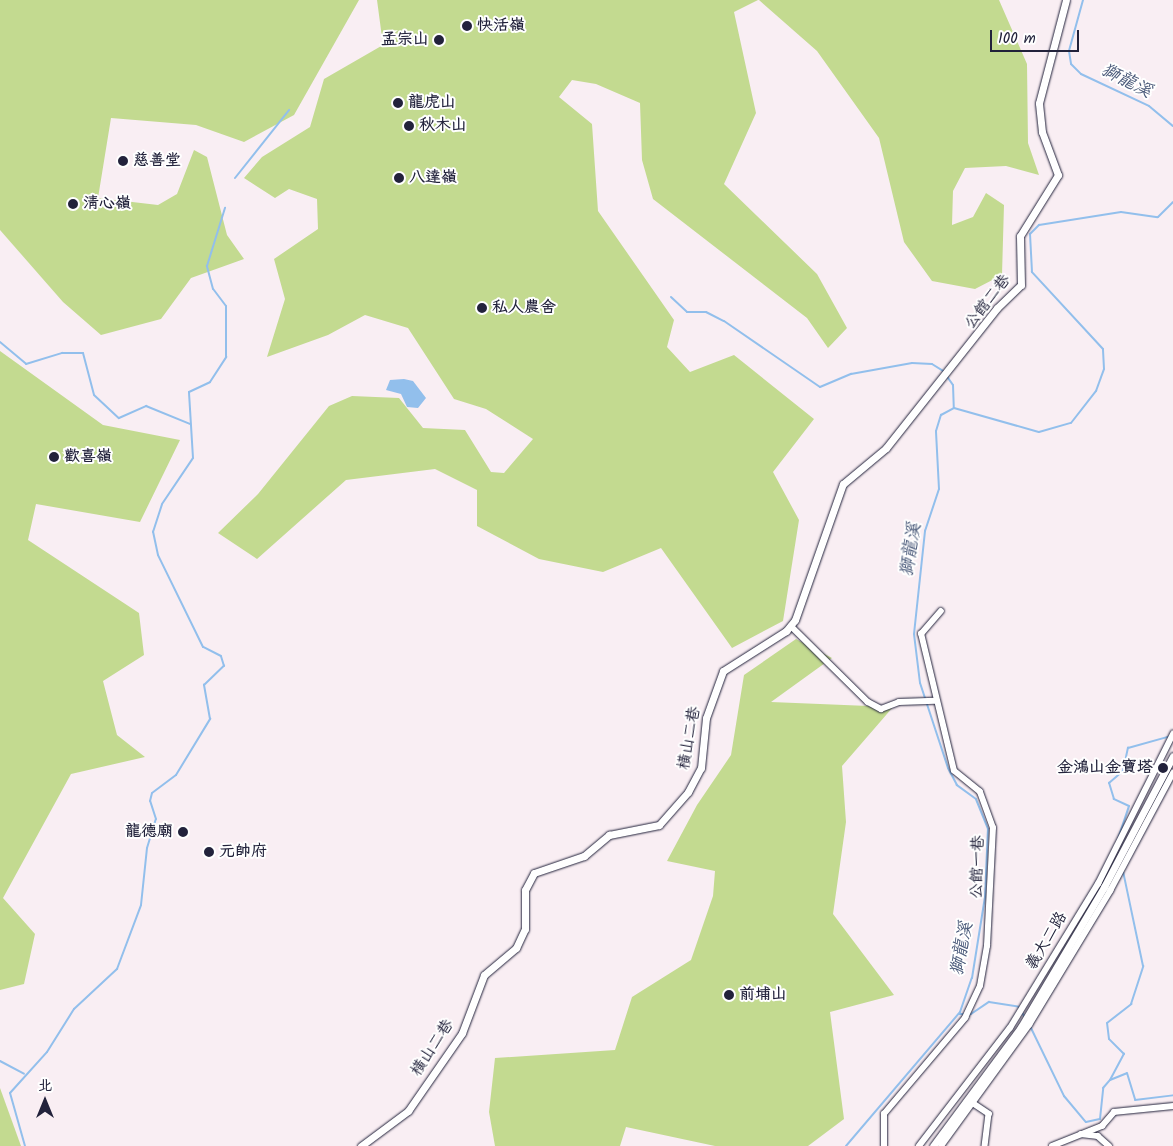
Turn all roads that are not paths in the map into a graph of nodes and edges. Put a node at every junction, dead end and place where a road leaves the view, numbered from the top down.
1 (1066, 0) edge
2 (941, 611) dead end
3 (791, 626) junction
4 (933, 701) junction
5 (1173, 734) edge
6 (1173, 756) edge
7 (1173, 773) edge
8 (973, 1102) junction
9 (1173, 1106) edge
10 (1074, 1136) junction
11 (361, 1146) edge
12 (884, 1146) edge
13 (919, 1146) edge
14 (933, 1146) edge
15 (941, 1146) edge
16 (985, 1146) edge
17 (1052, 1146) edge
18 (1109, 1146) edge

1 - 3 street, 公館二巷
2 - 4 street, 公館一巷
3 - 4 street
3 - 11 street, 橫山二巷
4 - 12 street, 公館一巷
5 - 13 street, 義大二路
6 - 8 street, 義大二路
7 - 8 street, 義大二路
8 - 14 street, 義大二路
8 - 15 street, 義大二路
8 - 16 street
9 - 10 street
10 - 17 street
10 - 18 street

